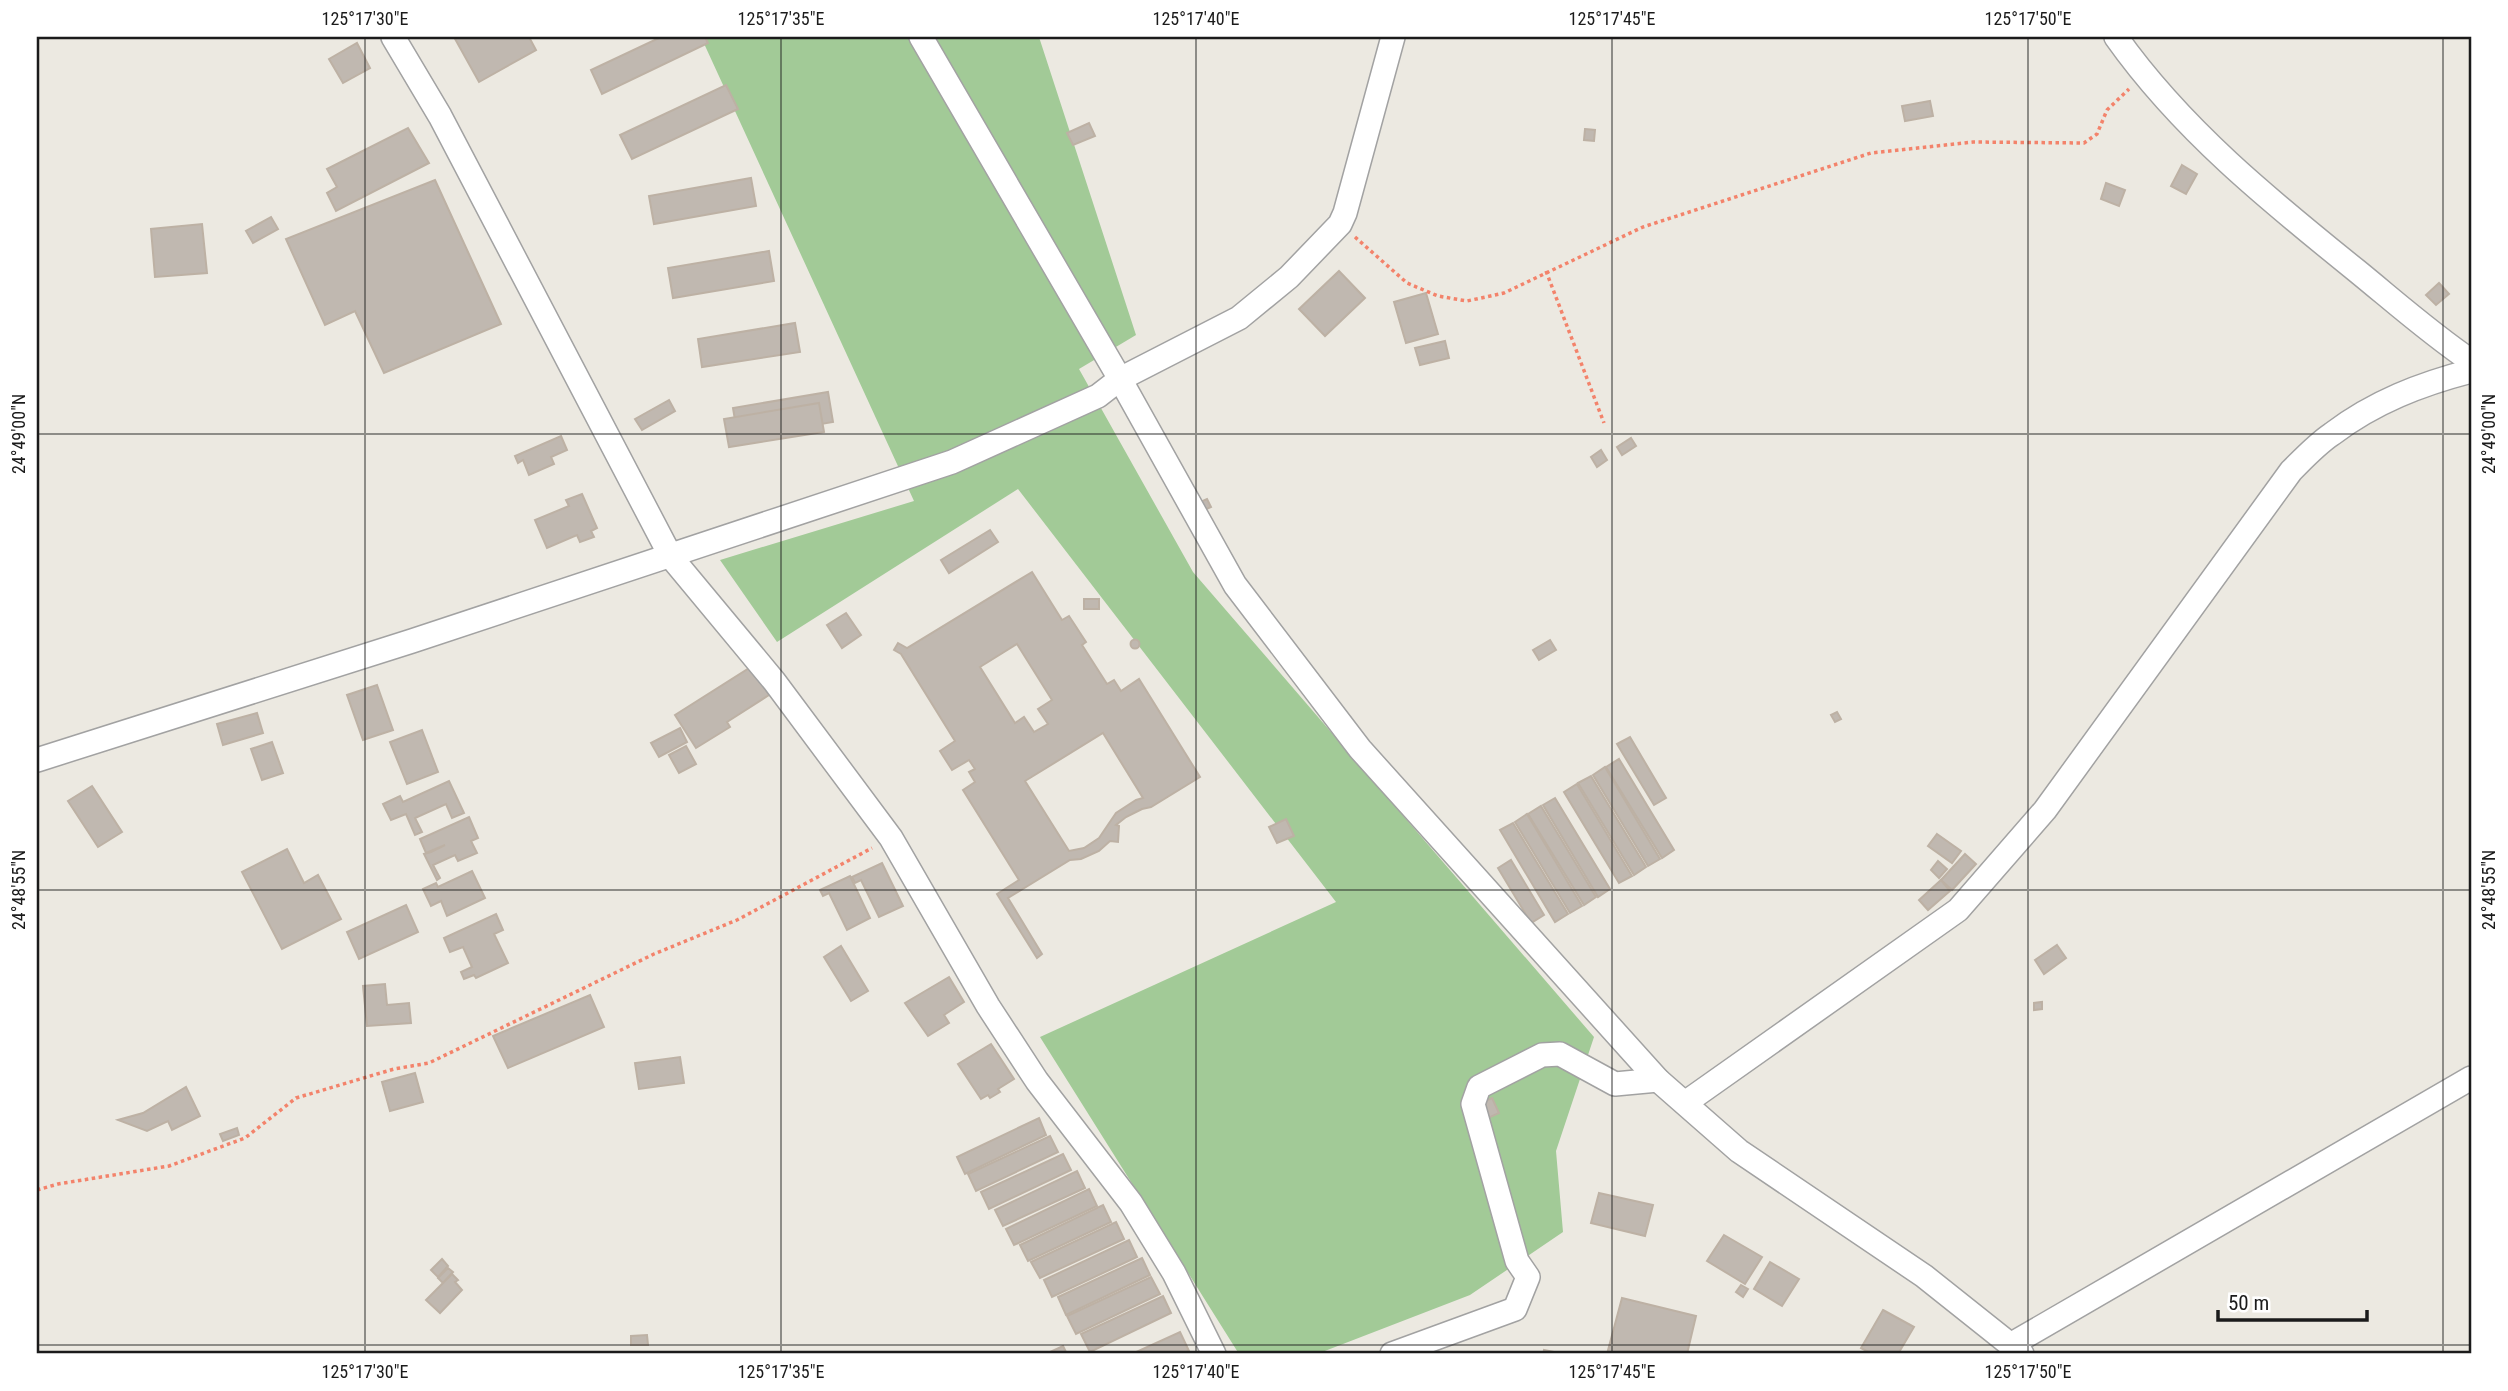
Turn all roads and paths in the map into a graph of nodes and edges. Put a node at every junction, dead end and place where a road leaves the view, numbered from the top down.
1 (393, 37) edge
2 (921, 37) edge
3 (1393, 37) edge
4 (2116, 37) edge
5 (2143, 75) junction
6 (1340, 224) junction
7 (1546, 271) junction
8 (2471, 361) edge
9 (2471, 370) edge
10 (1120, 379) junction
11 (1605, 424) dead end
12 (671, 556) junction
13 (37, 760) edge
14 (891, 838) junction
15 (2471, 1078) edge
16 (1658, 1080) junction
17 (1685, 1103) junction
18 (37, 1190) edge
19 (2017, 1349) edge
20 (1214, 1354) edge
21 (1392, 1354) edge

1 - 12 street
2 - 10 street
3 - 6 street
4 - 5 street
5 - 7 path
5 - 8 street
6 - 7 path
6 - 10 street
7 - 11 path
9 - 17 street
10 - 12 street
10 - 16 street
12 - 13 street
12 - 14 street
14 - 18 path
14 - 20 street
15 - 19 street
16 - 17 street
16 - 21 street
17 - 19 street

